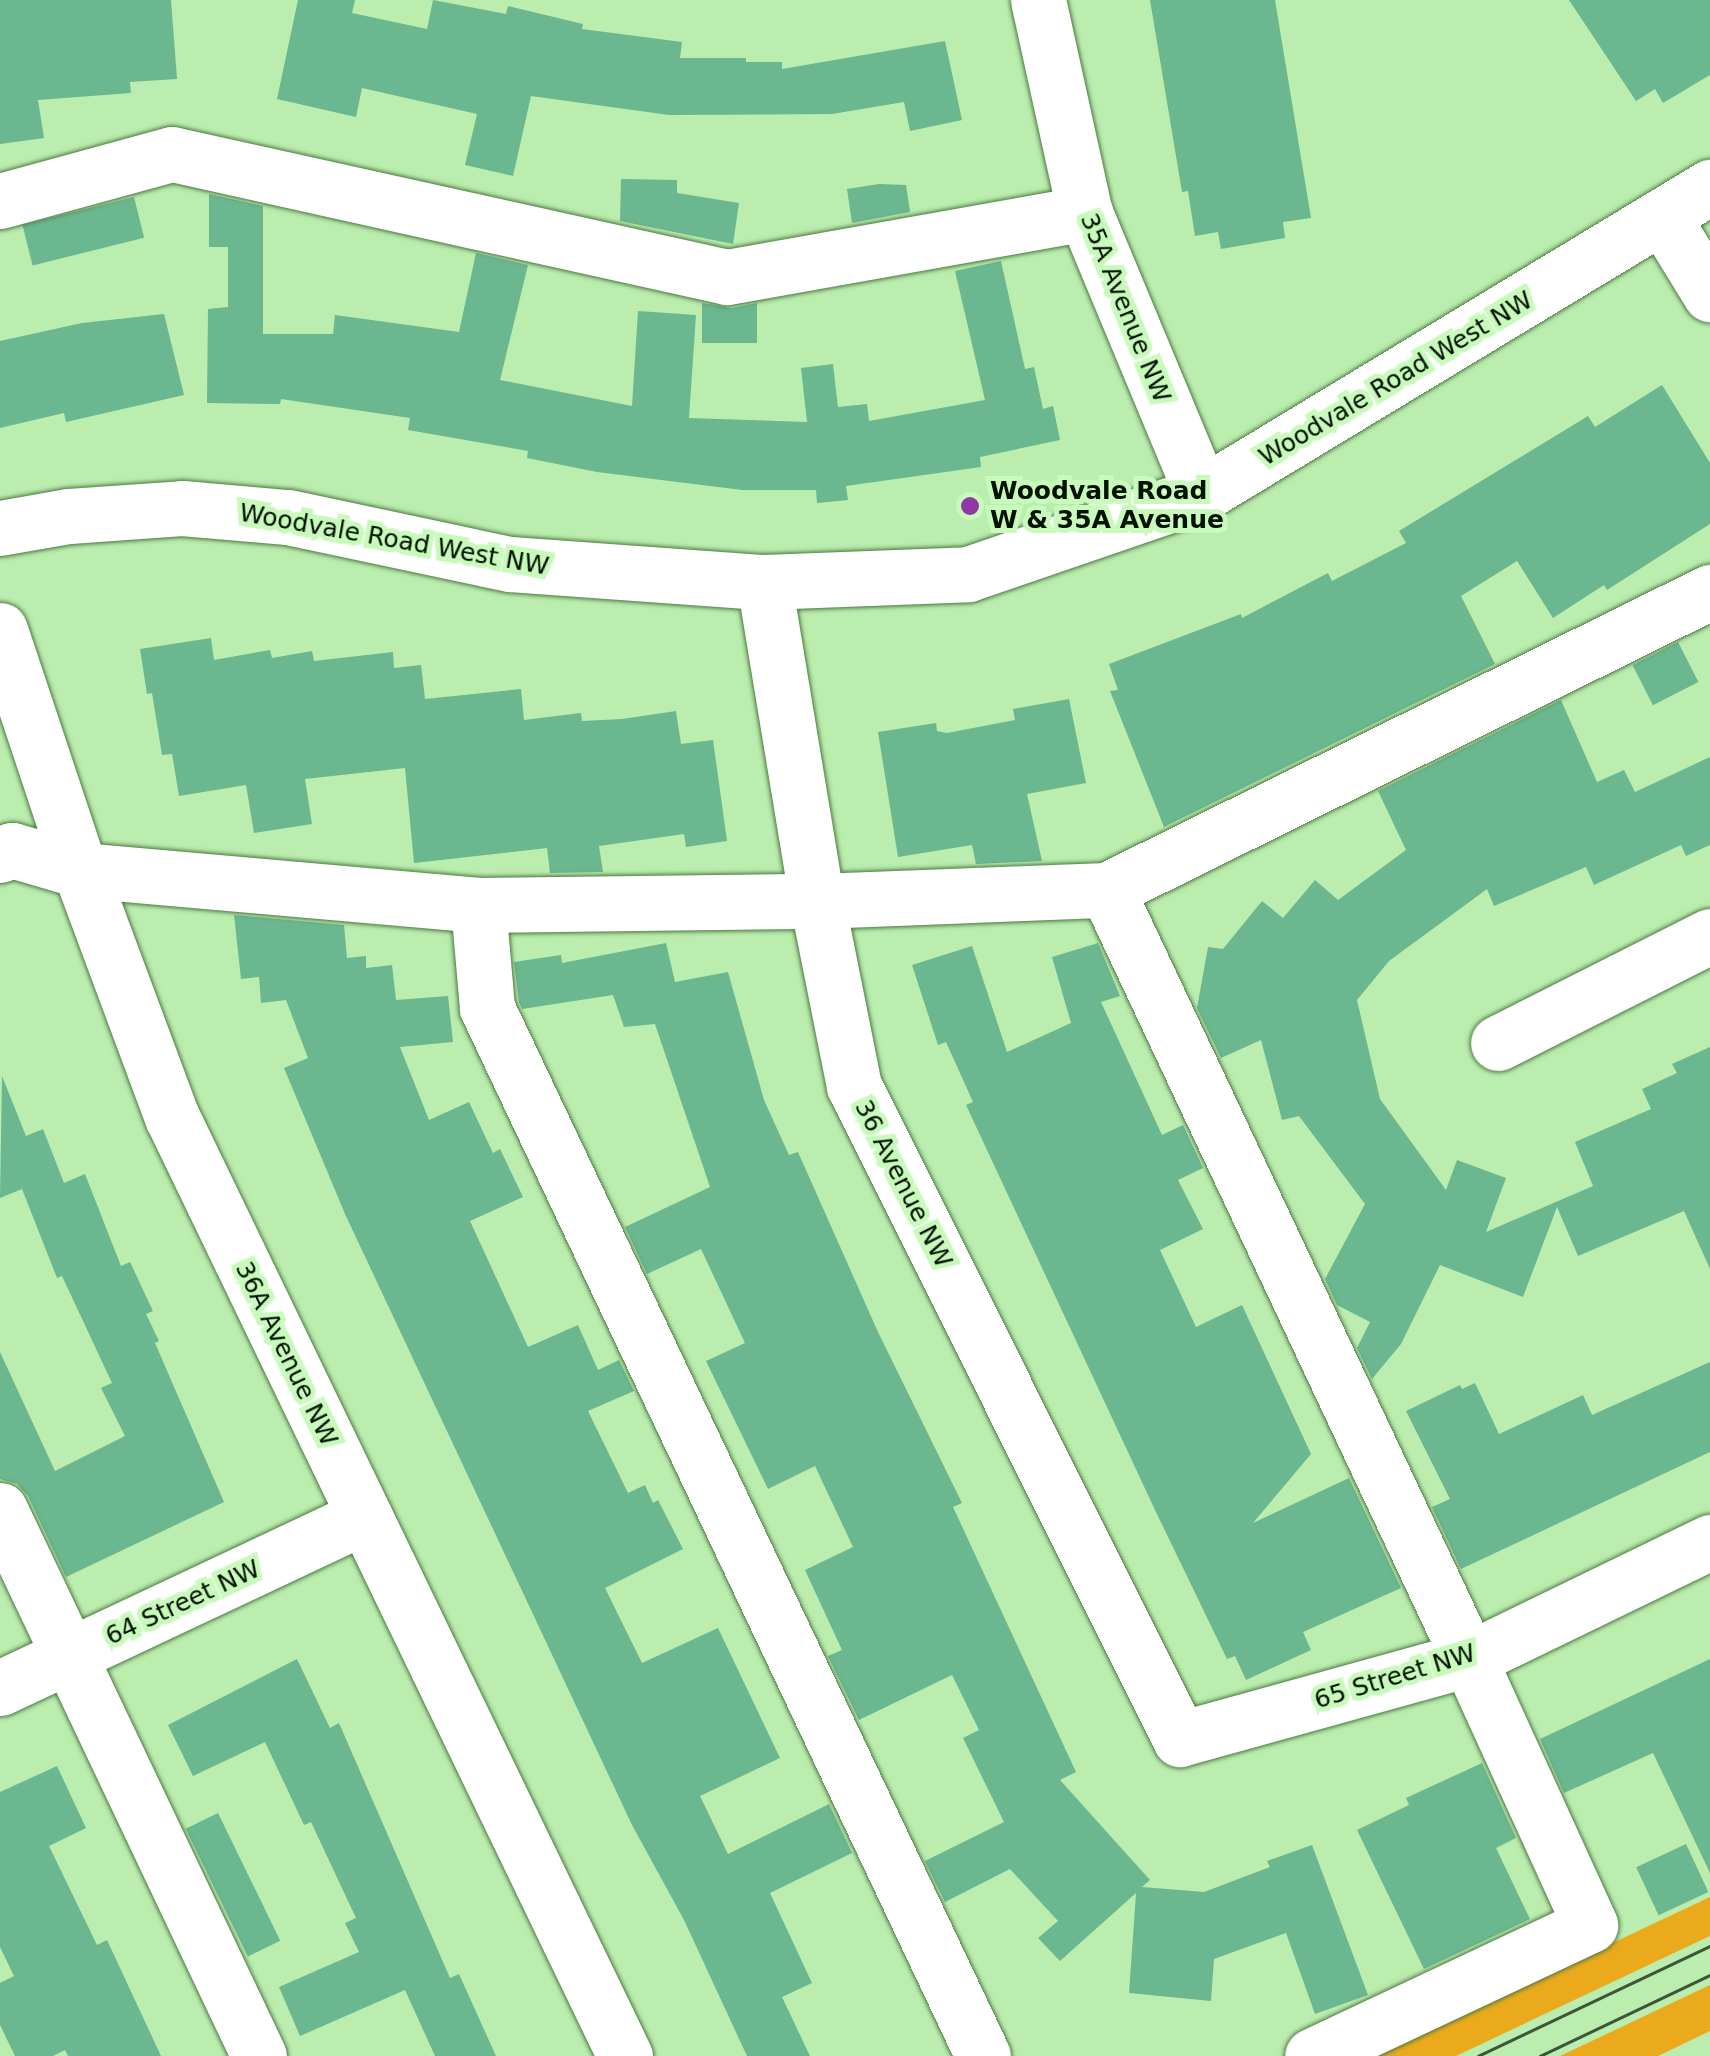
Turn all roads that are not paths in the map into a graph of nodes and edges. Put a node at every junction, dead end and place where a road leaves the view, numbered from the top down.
1 (1038, 0) edge
2 (1710, 186) edge
3 (0, 201) edge
4 (1085, 213) junction
5 (1662, 216) junction
6 (1710, 294) edge
7 (1202, 494) junction
8 (0, 528) edge
9 (764, 582) junction
10 (1710, 592) edge
11 (0, 630) edge
12 (0, 855) edge
13 (80, 870) junction
14 (1106, 890) junction
15 (817, 901) junction
16 (478, 905) junction
17 (1710, 936) edge
18 (1498, 1043) dead end
19 (0, 1510) edge
20 (365, 1516) junction
21 (1710, 1542) edge
22 (71, 1656) junction
23 (1469, 1658) junction
24 (0, 1688) edge
25 (1180, 1739) joint
26 (259, 2056) edge
27 (624, 2056) edge
28 (983, 2056) edge
29 (1312, 2056) edge

1 - 4 street, 35A Avenue NW
2 - 5 street, Woodvale Road West NW
3 - 4 street
4 - 7 street, 35A Avenue NW
5 - 6 street
5 - 7 street, Woodvale Road West NW
7 - 9 street, Woodvale Road West NW
8 - 9 street, Woodvale Road West NW
9 - 15 street, 36 Avenue NW
10 - 14 street
11 - 13 street, 36A Avenue NW
12 - 13 street
13 - 16 street
13 - 20 street, 36A Avenue NW
14 - 15 street
14 - 23 street
15 - 16 street
15 - 25 street, 36 Avenue NW
16 - 28 street
17 - 18 street
19 - 22 street
20 - 22 street, 64 Street NW
20 - 27 street, 36A Avenue NW
21 - 23 street, 65 Street NW
22 - 24 street, 64 Street NW
22 - 26 street
23 - 25 street, 65 Street NW
23 - 29 street

